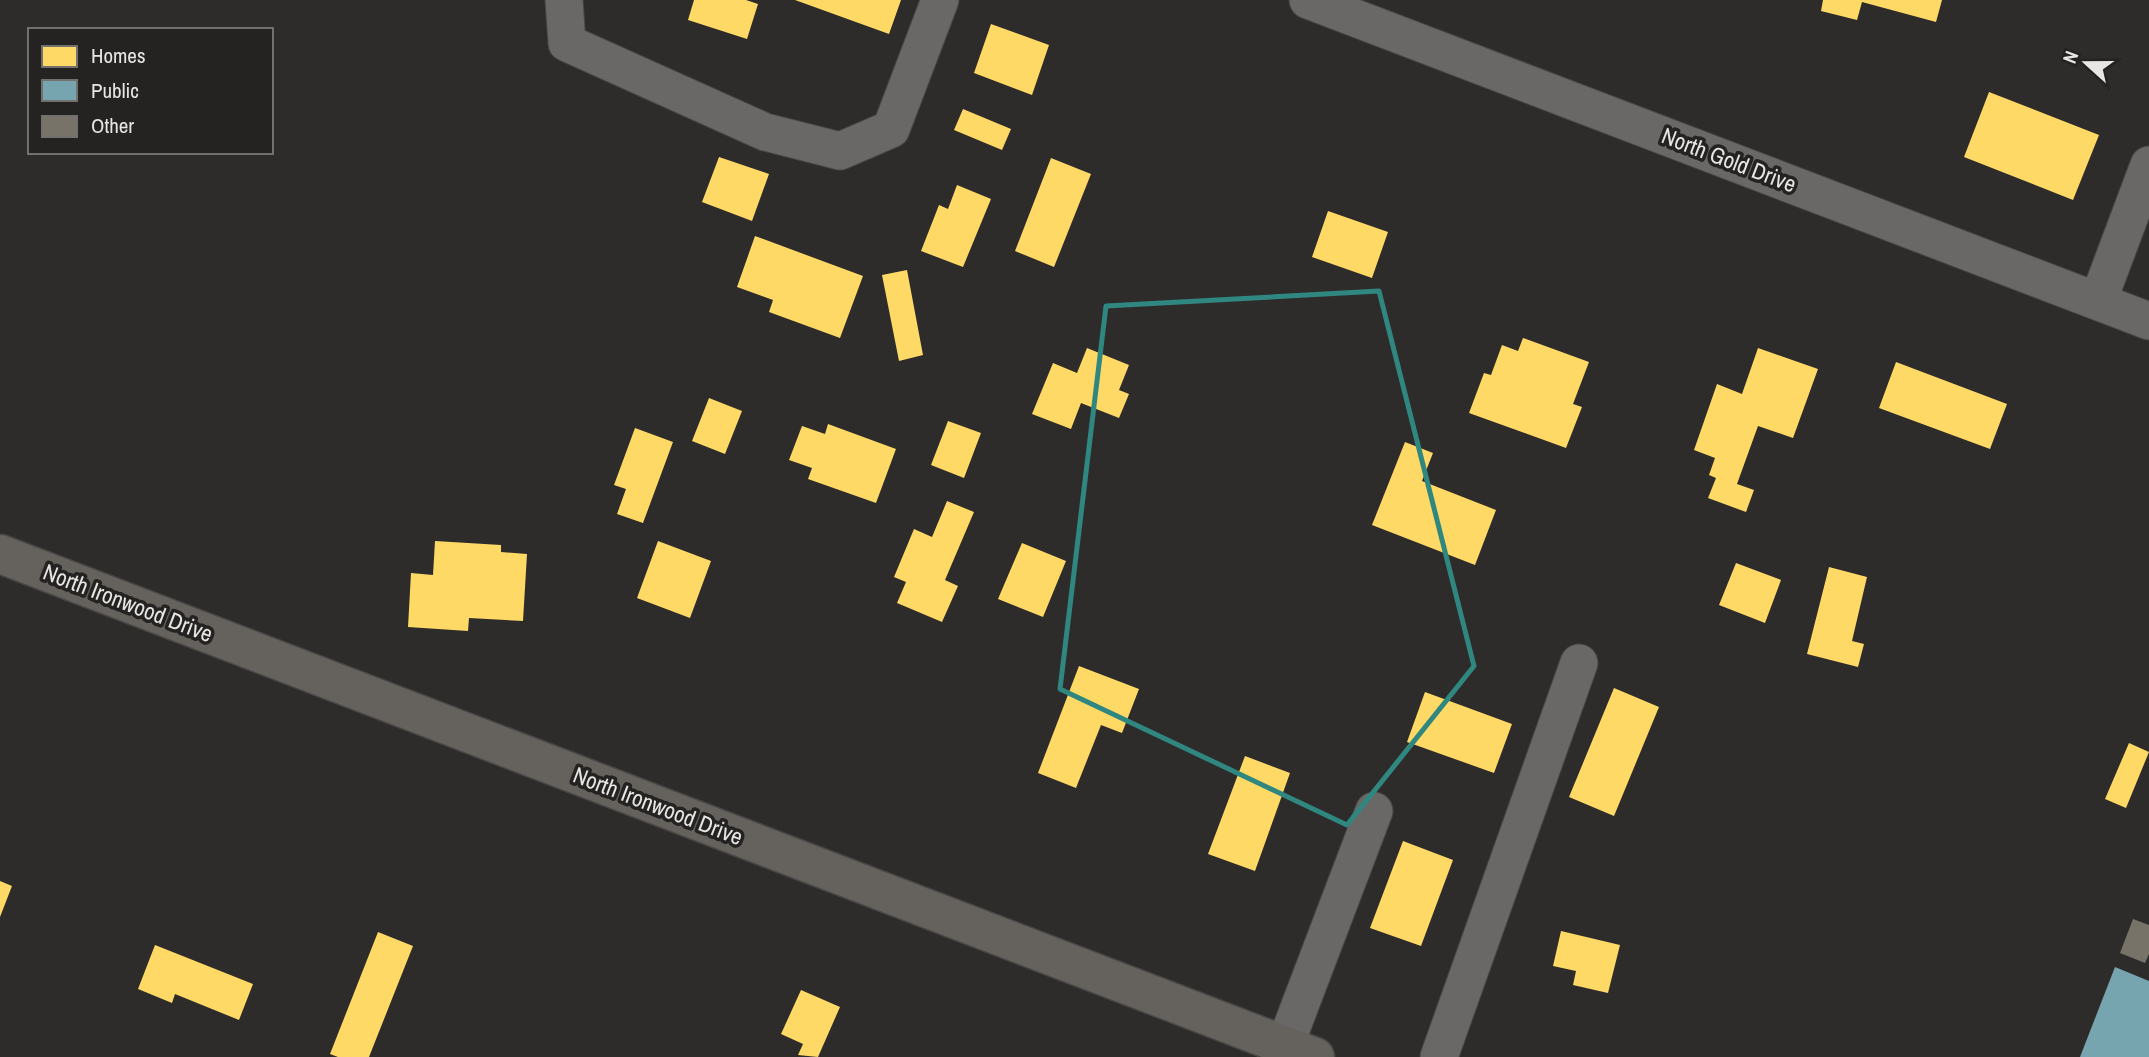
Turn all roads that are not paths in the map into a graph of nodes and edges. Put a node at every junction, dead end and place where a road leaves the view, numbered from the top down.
1 (564, 0) edge
2 (940, 0) edge
3 (1308, 0) edge
4 (2149, 165) edge
5 (2098, 301) junction
6 (2149, 321) edge
7 (0, 554) edge
8 (1579, 663) dead end
9 (1374, 811) dead end
10 (1300, 1051) edge
11 (1439, 1057) edge

1 - 2 street
3 - 5 street, North Gold Drive
4 - 5 street
5 - 6 street, North Gold Drive
7 - 10 main road, North Ironwood Drive
8 - 11 street
9 - 10 street

